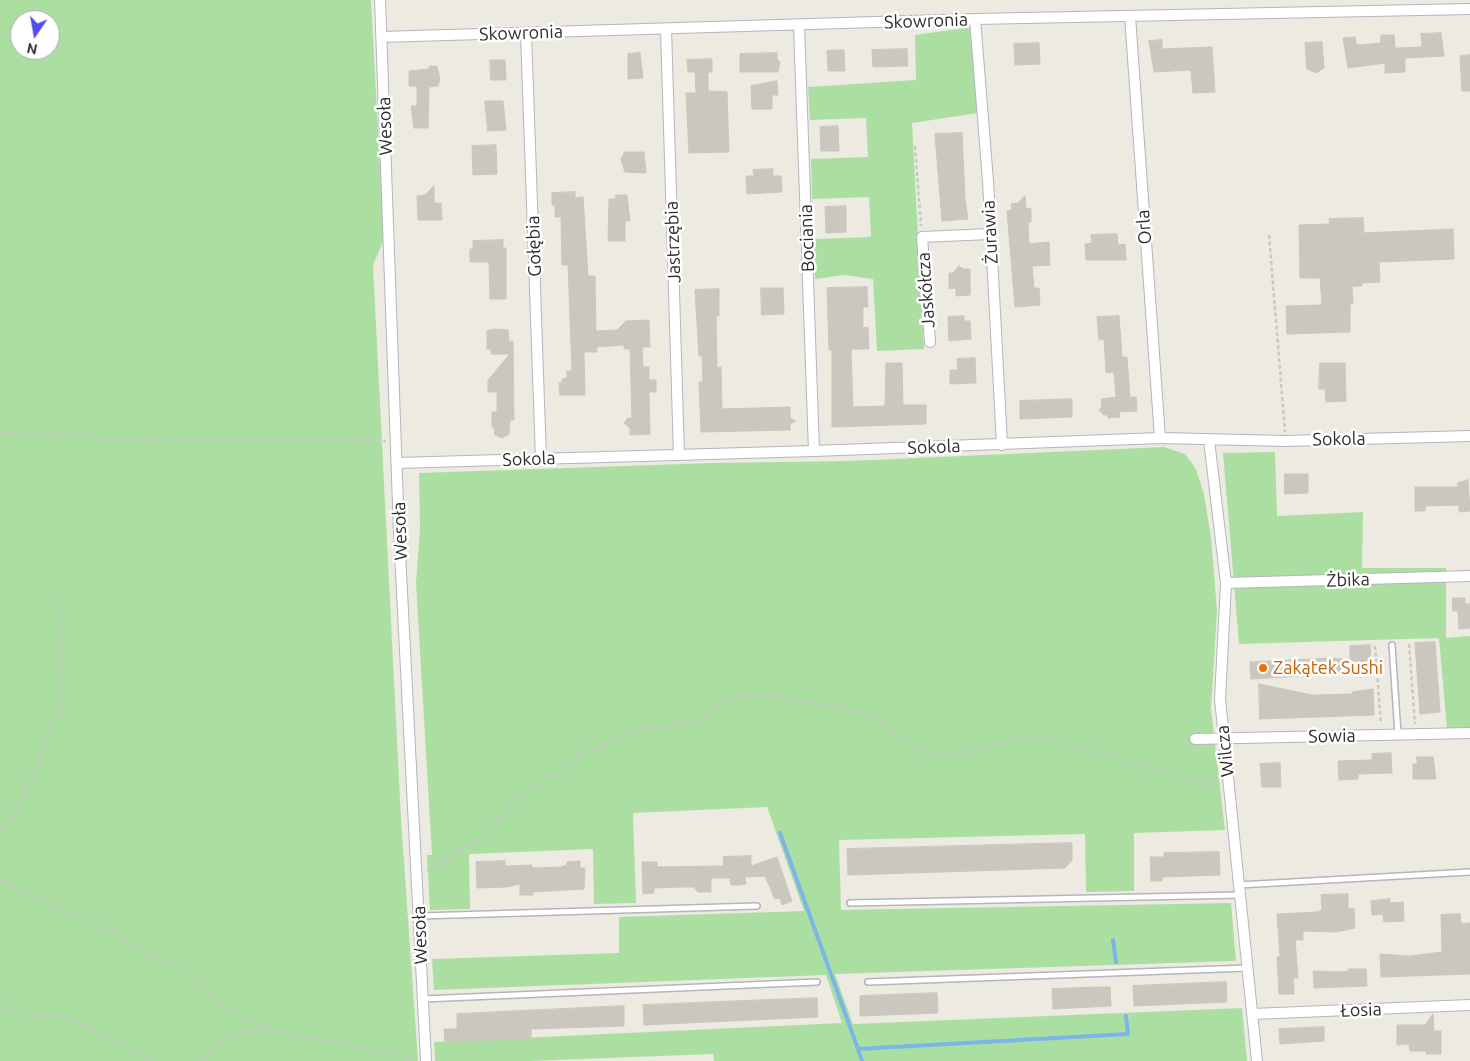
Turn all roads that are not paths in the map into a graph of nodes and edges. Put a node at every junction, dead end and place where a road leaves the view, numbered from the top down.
1 (380, 0) edge
2 (1470, 9) edge
3 (1130, 16) junction
4 (975, 20) junction
5 (799, 25) junction
6 (666, 30) junction
7 (526, 33) junction
8 (382, 37) junction
9 (990, 234) junction
10 (930, 342) dead end
11 (1470, 436) edge
12 (1160, 438) junction
13 (1209, 440) junction
14 (1002, 445) junction
15 (814, 452) junction
16 (679, 454) junction
17 (541, 459) junction
18 (398, 463) junction
19 (1470, 576) edge
20 (1226, 583) junction
21 (1392, 645) dead end
22 (1470, 733) edge
23 (1398, 735) junction
24 (1224, 738) junction
25 (1195, 739) dead end
26 (1470, 872) edge
27 (1239, 890) junction
28 (850, 903) dead end
29 (756, 906) dead end
30 (420, 916) junction
31 (1248, 968) junction
32 (817, 982) dead end
33 (868, 982) dead end
34 (423, 999) junction
35 (1470, 1005) edge
36 (1252, 1014) junction
37 (426, 1061) edge
38 (1257, 1061) edge

1 - 8 street, Wesoła
2 - 3 street, Skowronia
3 - 4 street, Skowronia
3 - 12 street, Orla
4 - 5 street, Skowronia
4 - 9 street, Żurawia
5 - 6 street, Skowronia
5 - 15 street, Bociania
6 - 7 street, Skowronia
6 - 16 street, Jastrzębia
7 - 8 street, Skowronia
7 - 17 street, Gołębia
8 - 18 street, Wesoła
9 - 10 street, Jaskółcza
9 - 14 street, Żurawia
11 - 13 street, Sokola
12 - 13 street, Sokola
12 - 14 street, Sokola
13 - 20 street, Wilcza
14 - 15 street, Sokola
15 - 16 street, Sokola
16 - 17 street, Sokola
17 - 18 street, Sokola
18 - 30 street, Wesoła
19 - 20 street, Żbika
20 - 24 street, Wilcza
21 - 23 lane
22 - 23 street, Sowia
23 - 24 street, Sowia
24 - 25 street, Sowia
24 - 27 street, Wilcza
26 - 27 lane
27 - 28 lane
27 - 31 street, Wilcza
29 - 30 lane
30 - 34 street, Wesoła
31 - 33 lane
31 - 36 street, Wilcza
32 - 34 lane
34 - 37 street, Wesoła
35 - 36 street, Łosia
36 - 38 street, Wilcza

